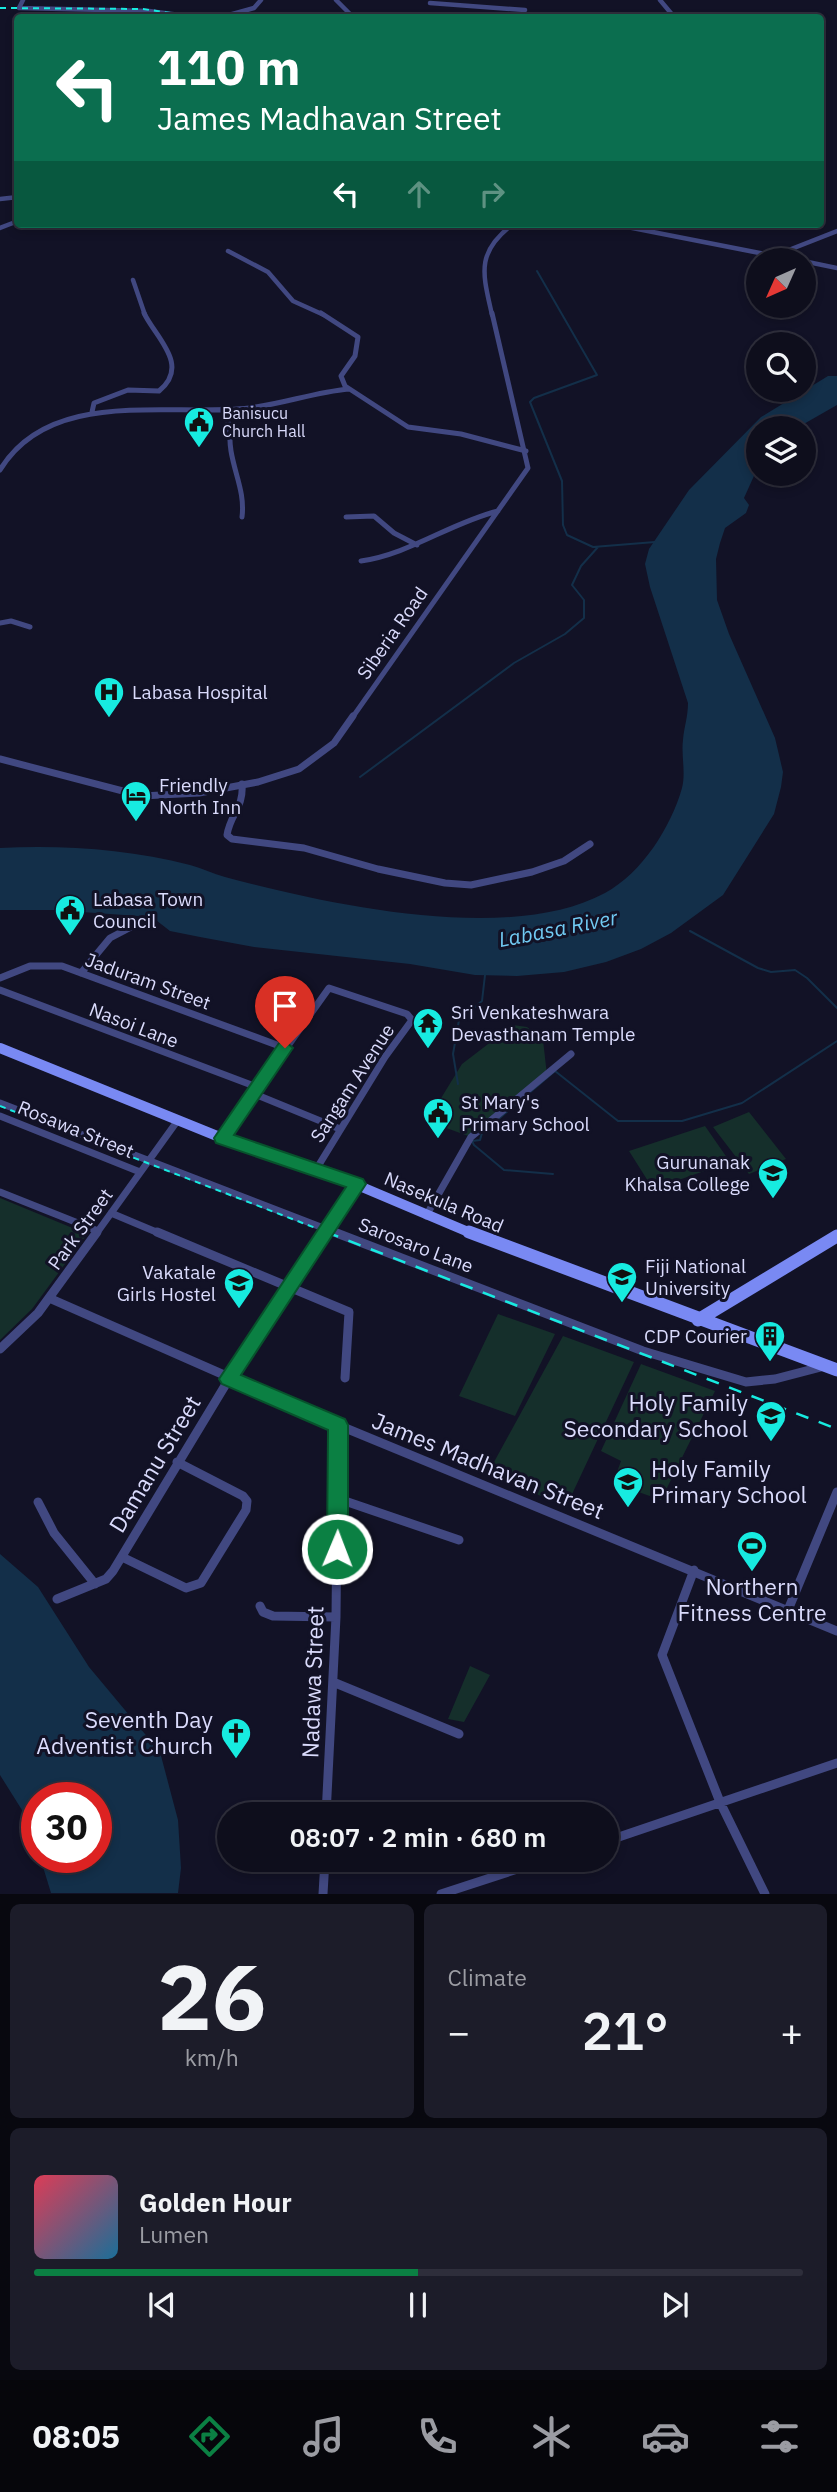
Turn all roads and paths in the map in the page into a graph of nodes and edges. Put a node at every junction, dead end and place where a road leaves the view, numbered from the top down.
1 (23, 0) edge
2 (261, 0) edge
3 (336, 0) edge
4 (660, 0) edge
5 (430, 3) dead end
6 (176, 14) edge
7 (232, 14) edge
8 (350, 14) edge
9 (522, 14) edge
10 (672, 14) edge
11 (508, 228) edge
12 (633, 228) edge
13 (642, 228) edge
14 (639, 229) junction
15 (837, 231) edge
16 (794, 248) edge
17 (746, 250) edge
18 (228, 251) dead end
19 (816, 264) edge
20 (837, 268) edge
21 (133, 280) dead end
22 (349, 389) junction
23 (222, 409) junction
24 (92, 412) junction
25 (526, 451) junction
26 (0, 470) edge
27 (498, 511) junction
28 (242, 517) dead end
29 (346, 517) dead end
30 (417, 545) junction
31 (361, 561) dead end
32 (0, 623) edge
33 (30, 627) dead end
34 (0, 759) edge
35 (242, 784) junction
36 (590, 844) dead end
37 (133, 926) dead end
38 (81, 973) junction
39 (0, 978) edge
40 (0, 990) edge
41 (0, 1048) edge
42 (285, 1048) junction
43 (571, 1054) dead end
44 (254, 1090) junction
45 (0, 1103) edge
46 (0, 1116) edge
47 (178, 1120) junction
48 (340, 1129) junction
49 (222, 1138) junction
50 (148, 1161) junction
51 (317, 1168) junction
52 (140, 1172) junction
53 (357, 1184) junction
54 (0, 1192) edge
55 (111, 1213) junction
56 (426, 1216) junction
57 (327, 1227) junction
58 (98, 1231) junction
59 (837, 1236) edge
60 (290, 1287) junction
61 (48, 1298) junction
62 (698, 1320) junction
63 (0, 1349) edge
64 (831, 1368) edge
65 (345, 1378) dead end
66 (229, 1379) junction
67 (338, 1425) junction
68 (177, 1462) junction
69 (837, 1492) edge
70 (338, 1499) junction
71 (38, 1502) dead end
72 (459, 1540) dead end
73 (122, 1557) junction
74 (694, 1570) junction
75 (95, 1584) junction
76 (57, 1599) dead end
77 (260, 1606) dead end
78 (788, 1610) junction
79 (336, 1617) junction
80 (837, 1631) edge
81 (333, 1682) junction
82 (459, 1734) dead end
83 (837, 1763) edge
84 (328, 1802) edge
85 (720, 1802) junction
86 (619, 1837) edge
87 (324, 1872) edge
88 (508, 1872) edge
89 (323, 1894) edge
90 (441, 1894) edge
91 (765, 1894) edge

1 - 6 street
2 - 7 street
3 - 8 street
4 - 10 street
5 - 9 street
11 - 25 street, Siberia Road
12 - 14 street
13 - 14 street
14 - 17 street
15 - 16 street
18 - 22 street
19 - 20 street
21 - 24 street
22 - 23 street
22 - 25 street
23 - 24 street
23 - 28 street
24 - 26 street
25 - 27 street, Siberia Road
27 - 30 street
27 - 35 street, Siberia Road
29 - 30 street
30 - 31 street
32 - 33 street
34 - 35 street, Siberia Road
35 - 36 street
37 - 38 street
38 - 39 street, Jaduram Street
38 - 42 street, Jaduram Street
40 - 44 street, Nasoi Lane
41 - 47 main road, Nasekula Road
42 - 44 street
42 - 48 street, Sangam Avenue
43 - 56 street
44 - 48 street, Nasoi Lane
44 - 49 street
45 - 50 street, Sarosaro Lane
46 - 52 street, Rosawa Street
47 - 49 main road, Nasekula Road
47 - 50 street, Park Street
48 - 51 street, Sangam Avenue
49 - 51 main road, Nasekula Road
50 - 52 street, Park Street
50 - 57 street, Sarosaro Lane
51 - 53 main road, Nasekula Road
52 - 55 street, Park Street
53 - 56 main road, Nasekula Road
53 - 57 street, Damanu Street
54 - 58 street
55 - 58 street, Park Street
55 - 60 street
56 - 62 main road, Nasekula Road
57 - 60 street, Damanu Street
57 - 64 street, Sarosaro Lane
58 - 61 street, Park Street
59 - 62 main road
60 - 65 street
60 - 66 street, Damanu Street
61 - 63 street, Park Street
61 - 66 street, James Madhavan Street
62 - 64 main road, Nasekula Road
66 - 67 street, James Madhavan Street
66 - 68 street, Damanu Street
67 - 70 street, Nadawa Street
67 - 74 street, James Madhavan Street
68 - 73 street, Damanu Street
68 - 73 street
69 - 78 street
70 - 72 street
70 - 79 street, Nadawa Street
71 - 75 street
73 - 75 street, Damanu Street
74 - 78 street, James Madhavan Street
74 - 85 street
75 - 76 street, Damanu Street
77 - 79 street
78 - 80 street, James Madhavan Street
79 - 81 street, Nadawa Street
81 - 82 street
81 - 84 street, Nadawa Street
83 - 85 street
85 - 86 street
85 - 91 street
87 - 89 street
88 - 90 street

